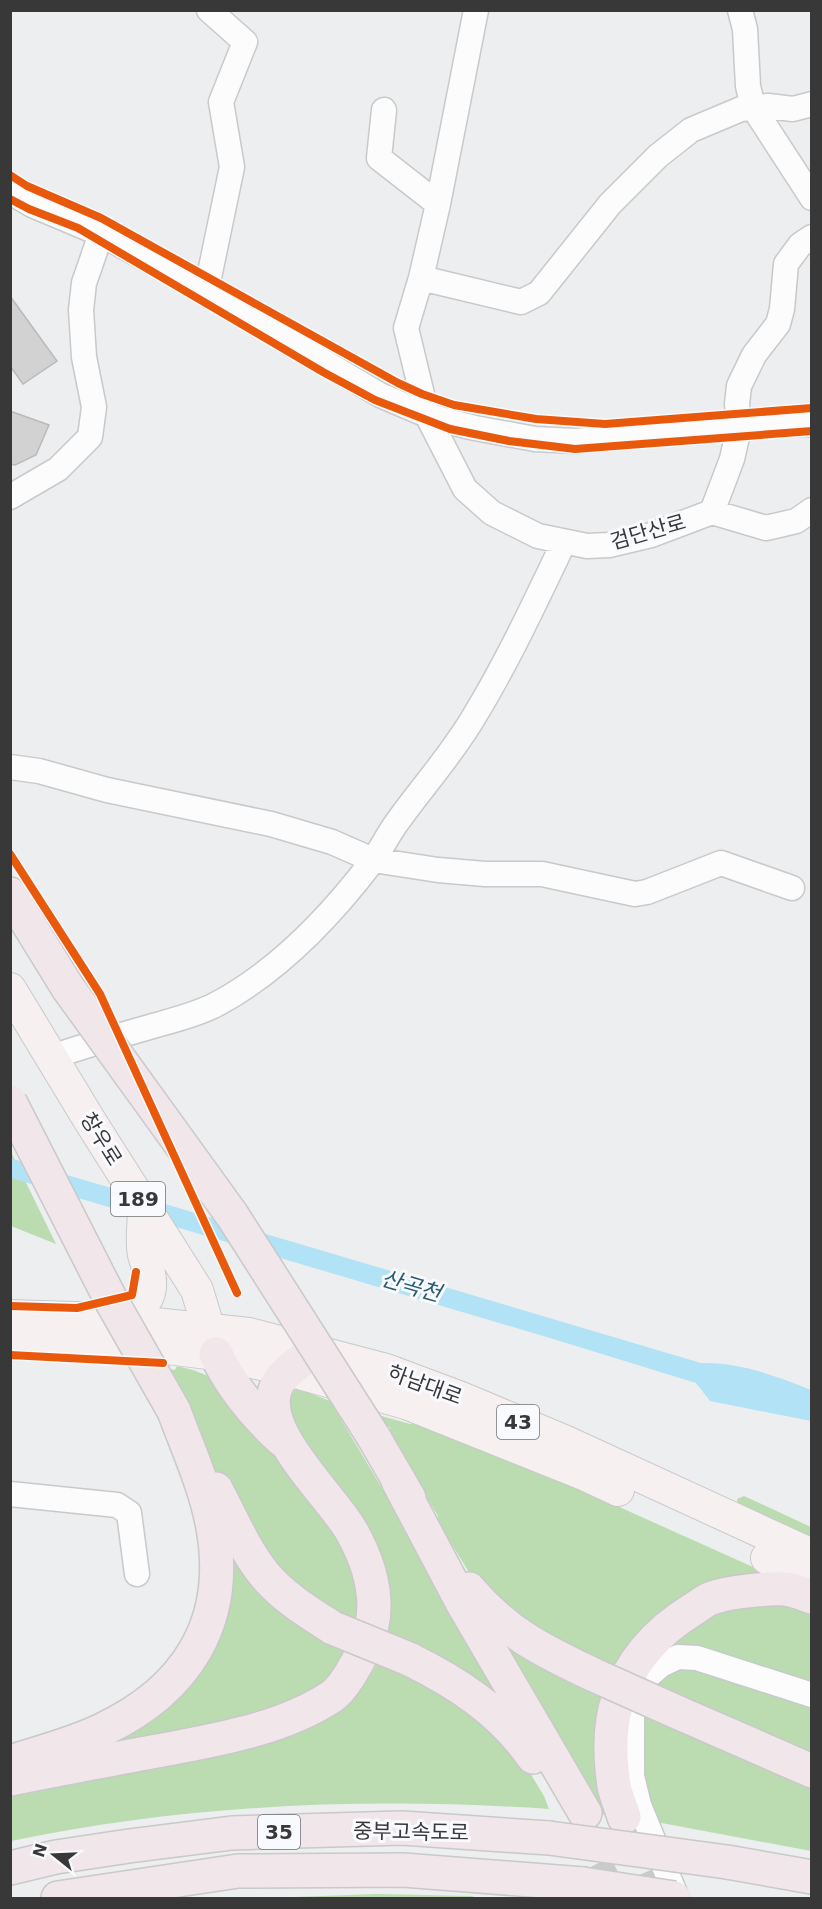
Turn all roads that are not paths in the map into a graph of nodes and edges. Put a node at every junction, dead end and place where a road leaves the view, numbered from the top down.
1 (209, 10) edge
2 (476, 10) edge
3 (740, 10) edge
4 (812, 104) edge
5 (753, 106) junction
6 (384, 110) dead end
7 (10, 192) edge
8 (812, 198) edge
9 (438, 204) junction
10 (100, 234) junction
11 (812, 237) edge
12 (421, 278) junction
13 (206, 292) junction
14 (427, 415) junction
15 (812, 423) edge
16 (740, 428) junction
17 (10, 496) edge
18 (812, 510) edge
19 (712, 512) junction
20 (564, 542) junction
21 (10, 767) edge
22 (373, 860) junction
23 (792, 888) dead end
24 (10, 894) edge
25 (10, 989) edge
26 (51, 1057) junction
27 (10, 1101) edge
28 (144, 1208) junction
29 (10, 1316) edge
30 (108, 1319) junction
31 (10, 1339) edge
32 (213, 1342) junction
33 (315, 1352) junction
34 (289, 1370) junction
35 (174, 1411) junction
36 (285, 1443) junction
37 (398, 1481) junction
38 (10, 1494) edge
39 (812, 1555) edge
40 (137, 1574) dead end
41 (812, 1579) edge
42 (812, 1597) edge
43 (812, 1695) edge
44 (10, 1761) edge
45 (812, 1771) edge
46 (10, 1779) edge
47 (624, 1816) tunnel mouth
48 (10, 1868) edge
49 (812, 1877) edge
50 (583, 1884) junction
51 (58, 1899) edge
52 (530, 1899) edge
53 (676, 1899) edge

1 - 13 street
2 - 9 street, 검단산로
3 - 5 street
4 - 5 street
5 - 8 street
5 - 12 street
6 - 9 street
7 - 10 street
9 - 12 street, 검단산로
10 - 13 street
10 - 17 street
11 - 16 street
12 - 14 street, 검단산로
13 - 14 street
14 - 16 street
14 - 20 street, 검단산로
15 - 16 street
16 - 19 street, 검단산로
18 - 19 street, 검단산로
19 - 20 street, 검단산로
20 - 22 street
21 - 22 street
22 - 23 street
22 - 26 street
24 - 37 highway, bridge
25 - 26 main road, 창우로 / 189
26 - 28 main road, 창우로 / 189
27 - 35 highway, bridge
28 - 30 main road
28 - 32 main road, 창우로 / 189
29 - 30 main road, 하남대로 / 43
30 - 32 main road, 하남대로 / 43
31 - 32 main road, 하남대로 / 43
32 - 33 main road, 하남대로 / 43
32 - 34 main road, 하남대로 / 43
32 - 36 highway
33 - 34 highway
33 - 39 main road, 하남대로 / 43
34 - 36 highway
34 - 41 main road, 하남대로 / 43
35 - 37 highway, bridge
35 - 44 highway
36 - 46 highway
37 - 45 highway, bridge
38 - 40 street
42 - 47 highway
43 - 53 street
48 - 49 highway, 중부고속도로 / 35, bridge
50 - 51 highway, 중부고속도로 / 35
50 - 52 highway
50 - 53 highway, 중부고속도로 / 35, bridge

